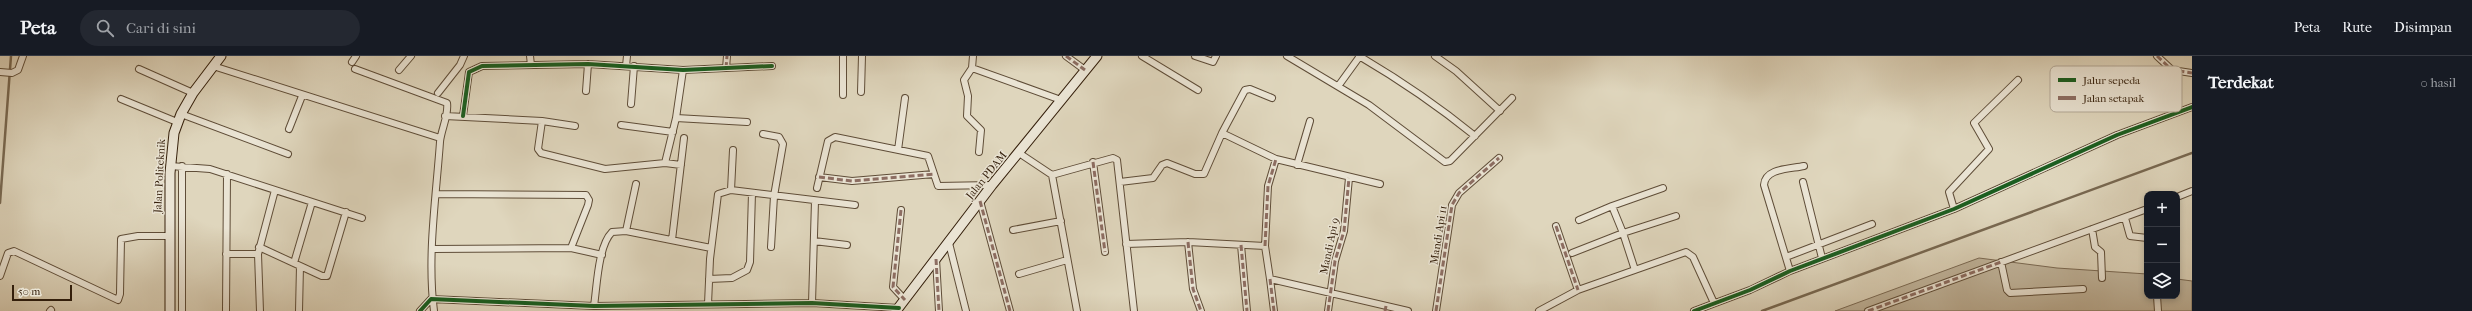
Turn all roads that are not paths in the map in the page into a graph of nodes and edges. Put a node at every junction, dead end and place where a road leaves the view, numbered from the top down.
1 (24, 56) edge
2 (221, 56) edge
3 (356, 56) edge
4 (411, 56) edge
5 (464, 56) edge
6 (530, 56) edge
7 (627, 56) edge
8 (727, 56) edge
9 (844, 56) edge
10 (862, 56) edge
11 (973, 56) edge
12 (1066, 56) edge
13 (1098, 56) edge
14 (1142, 56) edge
15 (1195, 56) edge
16 (1216, 56) edge
17 (1287, 56) edge
18 (1359, 56) edge
19 (1435, 56) edge
20 (2157, 56) edge
21 (352, 62) dead end
22 (588, 64) junction
23 (531, 65) junction
24 (213, 66) junction
25 (626, 66) junction
26 (634, 66) junction
27 (772, 66) dead end
28 (2168, 66) edge
29 (726, 68) junction
30 (972, 68) junction
31 (139, 69) dead end
32 (355, 69) dead end
33 (400, 70) dead end
34 (683, 70) junction
35 (1086, 70) junction
36 (0, 72) edge
37 (2182, 72) edge
38 (2192, 73) edge
39 (2018, 80) dead end
40 (1338, 85) junction
41 (1198, 90) dead end
42 (586, 91) dead end
43 (860, 92) dead end
44 (193, 93) junction
45 (438, 93) dead end
46 (843, 95) dead end
47 (302, 96) junction
48 (905, 98) dead end
49 (1272, 98) dead end
50 (1512, 98) dead end
51 (121, 99) dead end
52 (1061, 100) junction
53 (632, 104) dead end
54 (2192, 107) edge
55 (1500, 111) junction
56 (2182, 111) edge
57 (2179, 112) edge
58 (446, 116) junction
59 (463, 116) junction
60 (179, 118) junction
61 (676, 118) junction
62 (542, 121) junction
63 (1310, 121) dead end
64 (747, 122) dead end
65 (621, 125) dead end
66 (575, 126) dead end
67 (289, 129) dead end
68 (672, 132) junction
69 (1222, 133) junction
70 (763, 134) dead end
71 (1475, 136) junction
72 (440, 138) junction
73 (684, 138) dead end
74 (733, 150) dead end
75 (898, 150) junction
76 (979, 152) dead end
77 (1019, 153) junction
78 (288, 154) dead end
79 (1499, 158) dead end
80 (1276, 159) junction
81 (1093, 162) junction
82 (665, 163) junction
83 (681, 165) junction
84 (1297, 165) junction
85 (170, 166) junction
86 (182, 166) junction
87 (1804, 166) dead end
88 (227, 174) junction
89 (934, 174) junction
90 (1052, 175) junction
91 (819, 177) junction
92 (1349, 178) junction
93 (1120, 182) junction
94 (1803, 182) dead end
95 (636, 184) dead end
96 (1380, 184) dead end
97 (992, 185) junction
98 (817, 188) dead end
99 (1663, 188) dead end
100 (275, 190) junction
101 (731, 190) junction
102 (2192, 191) edge
103 (752, 193) junction
104 (436, 194) junction
105 (774, 196) junction
106 (2180, 196) edge
107 (815, 201) junction
108 (312, 202) junction
109 (980, 202) junction
110 (855, 205) dead end
111 (1612, 206) junction
112 (1954, 209) junction
113 (902, 210) dead end
114 (2144, 210) edge
115 (346, 212) junction
116 (1676, 216) dead end
117 (362, 218) dead end
118 (2125, 218) junction
119 (1579, 220) dead end
120 (1061, 221) junction
121 (1872, 224) dead end
122 (1556, 226) dead end
123 (2092, 229) junction
124 (1013, 230) dead end
125 (626, 231) junction
126 (1623, 233) junction
127 (169, 236) junction
128 (2144, 238) edge
129 (672, 240) junction
130 (814, 241) junction
131 (1188, 242) junction
132 (949, 243) junction
133 (1126, 244) junction
134 (847, 245) dead end
135 (1241, 245) junction
136 (1820, 245) junction
137 (1265, 246) junction
138 (259, 247) junction
139 (771, 247) dead end
140 (571, 248) junction
141 (711, 248) junction
142 (432, 250) junction
143 (1105, 252) dead end
144 (1572, 253) dead end
145 (226, 254) junction
146 (258, 254) junction
147 (602, 255) junction
148 (1786, 257) junction
149 (1822, 258) junction
150 (936, 260) junction
151 (1067, 260) junction
152 (2001, 262) junction
153 (297, 265) junction
154 (170, 266) junction
155 (183, 266) junction
156 (1635, 270) junction
157 (1790, 271) junction
158 (1019, 274) dead end
159 (0, 276) edge
160 (2102, 278) dead end
161 (709, 279) junction
162 (1270, 279) junction
163 (2083, 289) dead end
164 (1578, 290) junction
165 (1329, 294) junction
166 (431, 299) junction
167 (2157, 299) edge
168 (905, 300) junction
169 (1717, 302) junction
170 (802, 303) junction
171 (812, 303) junction
172 (708, 304) junction
173 (594, 306) junction
174 (726, 308) edge
175 (1385, 308) edge
176 (604, 309) edge
177 (897, 309) edge
178 (170, 311) edge
179 (182, 311) edge
180 (226, 311) edge
181 (260, 311) edge
182 (299, 311) edge
183 (420, 311) edge
184 (434, 311) edge
185 (800, 311) edge
186 (939, 311) edge
187 (966, 311) edge
188 (1010, 311) edge
189 (1077, 311) edge
190 (1134, 311) edge
191 (1201, 311) edge
192 (1248, 311) edge
193 (1274, 311) edge
194 (1328, 311) edge
195 (1408, 311) edge
196 (1436, 311) edge
197 (1539, 311) edge
198 (1694, 311) edge
199 (1868, 311) edge
200 (2158, 311) edge

1 - 36 street
2 - 24 street, Jalan Politeknik
3 - 21 street
4 - 33 street
5 - 45 street
6 - 23 street
7 - 25 street
8 - 29 street
9 - 46 street
10 - 43 street
11 - 30 street
12 - 35 street
13 - 35 street, Jalan PDAM
14 - 41 street
15 - 16 street
17 - 40 street
18 - 40 street
18 - 71 street
19 - 55 street
20 - 28 street
22 - 23 street
22 - 25 street
22 - 42 street
23 - 59 street
24 - 44 street, Jalan Politeknik
24 - 47 street
25 - 26 street
26 - 34 street
26 - 53 street
27 - 29 street
29 - 34 street
30 - 52 street
30 - 76 street
31 - 44 street
32 - 58 street
34 - 61 street
35 - 52 street, Jalan PDAM
37 - 38 street
39 - 112 street
40 - 71 street
44 - 60 street, Jalan Politeknik
47 - 67 street
47 - 72 street
48 - 75 street
49 - 69 street
50 - 55 street
51 - 60 street
52 - 77 street, Jalan PDAM
54 - 56 street
55 - 71 street
57 - 112 street
58 - 59 street
58 - 72 street
59 - 62 street
60 - 78 street
60 - 85 street, Jalan Politeknik
61 - 64 street
61 - 68 street
62 - 66 street
62 - 82 street
63 - 84 street
65 - 68 street
68 - 82 street
69 - 80 street
69 - 93 street
70 - 105 street
72 - 104 street
73 - 83 street
74 - 101 street
75 - 89 street
75 - 91 street
77 - 90 street
77 - 97 street, Jalan PDAM
79 - 196 street, Mandi Api 11
80 - 84 street
80 - 137 street
81 - 90 street
81 - 93 street
81 - 143 street
82 - 83 street
83 - 129 street
84 - 92 street
85 - 86 street
85 - 127 street, Jalan Politeknik
86 - 88 street
86 - 155 street
87 - 148 street
88 - 100 street
88 - 145 street
89 - 91 street
89 - 97 street
90 - 120 street
91 - 98 street
92 - 96 street
92 - 165 street, Mandi Api 9
93 - 133 street
94 - 136 street
95 - 125 street
97 - 109 street, Jalan PDAM
99 - 111 street
100 - 108 street
100 - 138 street
101 - 103 street
101 - 141 street
102 - 106 street
103 - 105 street
103 - 161 street
104 - 140 street
104 - 142 street
105 - 107 street
105 - 139 street
107 - 110 street
107 - 130 street
108 - 115 street
108 - 153 street
109 - 132 street, Jalan PDAM
109 - 188 street
111 - 119 street
111 - 126 street
112 - 149 street
113 - 168 street
114 - 118 street
115 - 117 street
115 - 153 street
116 - 126 street
118 - 123 street
118 - 128 street
120 - 124 street
120 - 151 street
121 - 136 street
122 - 164 street
123 - 152 street
123 - 160 street
125 - 129 street
125 - 147 street
126 - 144 street
126 - 156 street
127 - 154 street, Jalan Politeknik
127 - 159 street
129 - 141 street
130 - 134 street
130 - 171 street
131 - 133 street
131 - 135 street
131 - 191 street
132 - 150 street, Jalan PDAM
132 - 187 street
133 - 190 street
135 - 137 street
135 - 192 street
136 - 148 street
136 - 149 street
137 - 162 street
138 - 146 street
138 - 153 street
140 - 142 street
140 - 147 street
141 - 161 street
142 - 166 street
145 - 146 street
145 - 180 street
146 - 181 street
147 - 173 street
148 - 157 street
149 - 157 street
150 - 168 street, Jalan PDAM
150 - 186 street
151 - 158 street
151 - 189 street
152 - 163 street
152 - 199 street
153 - 182 street
154 - 155 street
154 - 178 street, Jalan Politeknik
155 - 179 street
156 - 164 street
156 - 169 street
157 - 169 street
161 - 172 street
162 - 165 street
162 - 193 street
164 - 197 street
165 - 175 street
165 - 194 street, Mandi Api 9
166 - 173 street
166 - 183 street
166 - 184 street
167 - 200 street
168 - 177 street, Jalan PDAM
169 - 198 street
170 - 171 street
170 - 174 street
170 - 185 street
171 - 177 street
172 - 174 street
172 - 176 street
173 - 176 street
175 - 195 street

